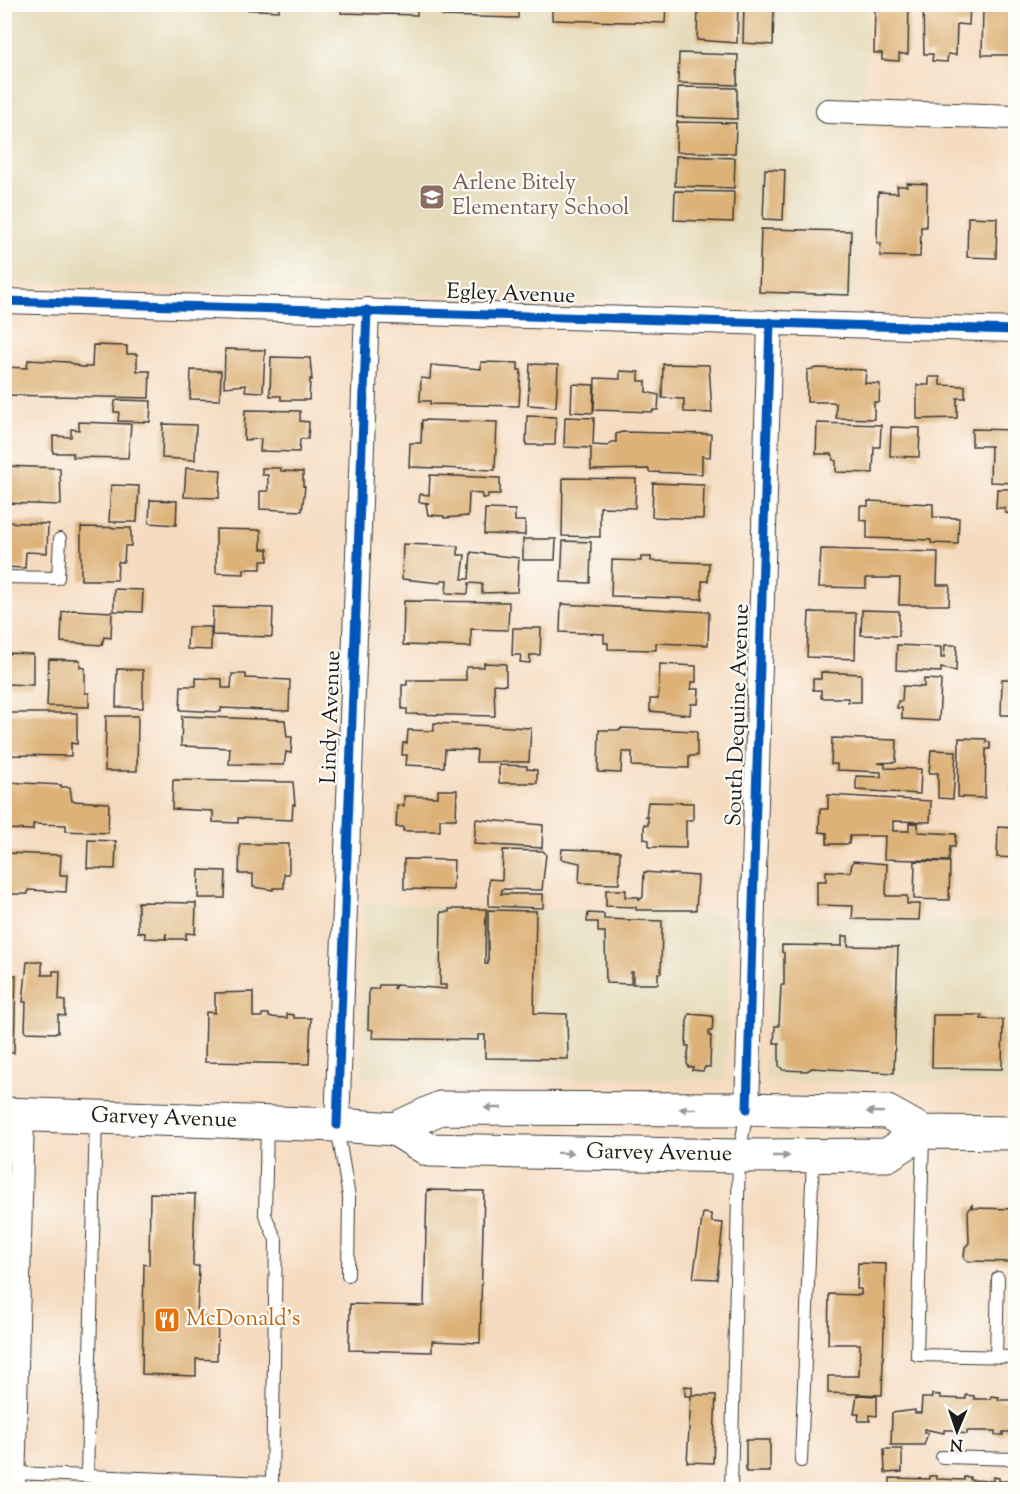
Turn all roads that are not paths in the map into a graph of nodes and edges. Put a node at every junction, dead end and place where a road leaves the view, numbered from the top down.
1 (828, 111) dead end
2 (1016, 117) edge
3 (4, 301) edge
4 (367, 310) junction
5 (770, 322) junction
6 (1016, 330) edge
7 (60, 539) dead end
8 (4, 577) edge
9 (747, 1109) junction
10 (13, 1115) edge
11 (96, 1116) junction
12 (267, 1124) junction
13 (337, 1125) junction
14 (395, 1130) junction
15 (923, 1132) junction
16 (1016, 1133) edge
17 (813, 1155) junction
18 (739, 1156) junction
19 (348, 1275) dead end
20 (998, 1278) dead end
21 (996, 1356) junction
22 (1016, 1357) edge
23 (942, 1457) dead end
24 (1016, 1459) edge
25 (801, 1461) dead end
26 (87, 1476) junction
27 (14, 1481) edge
28 (731, 1490) edge

1 - 2 street
3 - 4 street, Egley Avenue
4 - 5 street, Egley Avenue
4 - 13 street, Lindy Avenue
5 - 6 street, Egley Avenue
5 - 9 street, South Dequine Avenue
7 - 8 lane
9 -> 14 main road, Garvey Avenue
15 -> 9 main road, Garvey Avenue
9 - 18 lane
10 - 11 main road, Garvey Avenue
10 - 27 street
11 - 12 main road, Garvey Avenue
11 - 26 lane
12 - 13 main road, Garvey Avenue
12 - 26 lane
13 - 14 main road, Garvey Avenue
13 - 19 lane
14 -> 18 main road, Garvey Avenue
15 - 16 main road, Garvey Avenue
15 - 17 main road, Garvey Avenue
15 - 21 lane
18 -> 17 main road, Garvey Avenue
17 - 25 lane
18 - 28 lane
20 - 21 lane
21 - 22 lane
23 - 24 lane
26 - 27 lane

